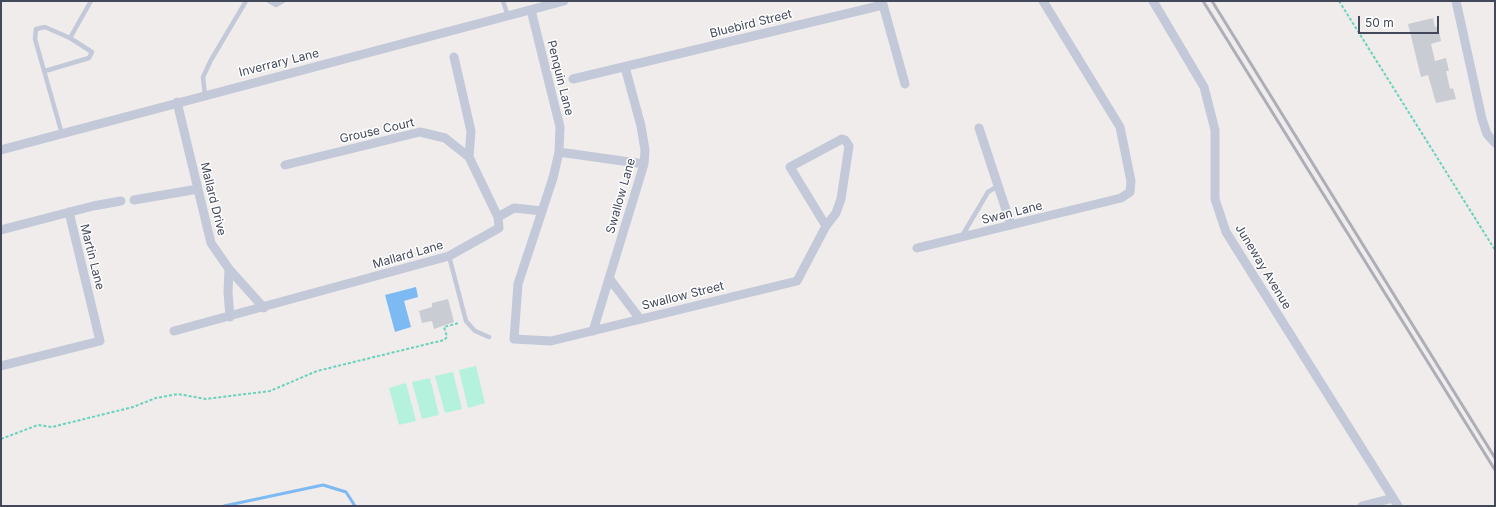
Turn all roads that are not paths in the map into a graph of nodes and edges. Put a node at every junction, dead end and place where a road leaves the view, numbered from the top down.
1 (91, 1) edge
2 (246, 1) edge
3 (269, 1) edge
4 (283, 1) edge
5 (503, 1) edge
6 (564, 1) edge
7 (1042, 1) edge
8 (1153, 1) edge
9 (1456, 1) edge
10 (882, 3) edge
11 (531, 10) junction
12 (508, 16) junction
13 (70, 38) junction
14 (454, 57) dead end
15 (626, 67) junction
16 (45, 71) junction
17 (573, 79) dead end
18 (905, 84) dead end
19 (205, 95) junction
20 (177, 102) junction
21 (979, 128) dead end
22 (62, 134) junction
23 (1495, 143) edge
24 (1, 150) edge
25 (559, 152) junction
26 (469, 157) junction
27 (644, 164) junction
28 (285, 165) dead end
29 (998, 186) junction
30 (198, 189) junction
31 (134, 200) dead end
32 (121, 201) dead end
33 (542, 211) junction
34 (68, 212) junction
35 (498, 217) junction
36 (1011, 225) junction
37 (826, 226) junction
38 (1, 230) edge
39 (961, 237) junction
40 (917, 248) dead end
41 (449, 256) junction
42 (229, 269) junction
43 (609, 278) junction
44 (264, 308) junction
45 (230, 317) junction
46 (640, 319) junction
47 (174, 331) dead end
48 (593, 331) junction
49 (489, 337) dead end
50 (514, 339) joint
51 (1, 366) edge
52 (1395, 502) edge
53 (1362, 506) edge

1 - 13 lane
2 - 19 lane
3 - 4 lane
5 - 12 lane
6 - 11 street, Inverrary Lane
7 - 36 street, Swan Lane
8 - 52 street, Juneway Avenue
9 - 23 street
10 - 15 street, Bluebird Street
10 - 18 street
11 - 12 street, Inverrary Lane
11 - 25 street, Penquin Lane
12 - 19 street, Inverrary Lane
13 - 16 lane
13 - 16 lane
14 - 26 street
15 - 17 street, Bluebird Street
15 - 27 street, Swallow Lane
16 - 22 lane
19 - 20 street, Inverrary Lane
20 - 22 street, Inverrary Lane
20 - 30 street, Mallard Drive
21 - 29 street
22 - 24 street, Inverrary Lane
25 - 27 street
25 - 33 street, Penquin Lane
26 - 28 street, Grouse Court
26 - 35 street
27 - 43 street, Swallow Lane
29 - 36 street
29 - 39 lane
30 - 31 street
30 - 42 street, Mallard Drive
32 - 34 street
33 - 35 street
33 - 50 street, Penquin Lane
34 - 38 street, Martin Lane
34 - 51 street, Martin Lane
35 - 41 street, Mallard Lane
36 - 39 street, Swan Lane
37 - 37 street, Swallow Street
37 - 46 street, Swallow Street
39 - 40 street, Swan Lane
41 - 44 street, Mallard Lane
41 - 49 lane
42 - 44 street, Mallard Drive
42 - 45 street
43 - 46 street
43 - 48 street, Swallow Lane
44 - 45 street
45 - 47 street
46 - 48 street, Swallow Street
48 - 50 street, Swallow Street
52 - 53 street

